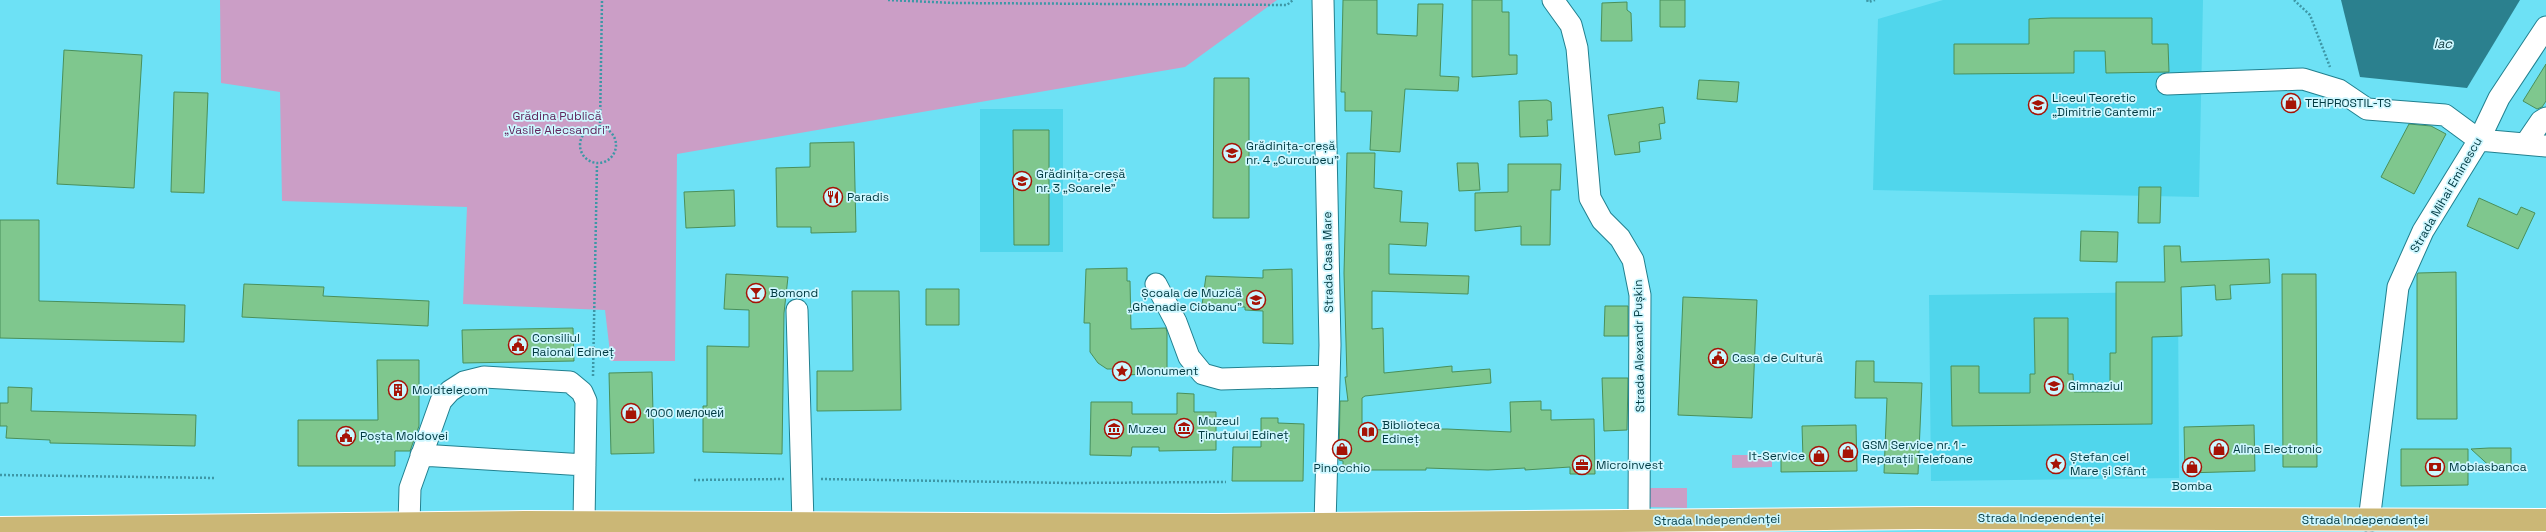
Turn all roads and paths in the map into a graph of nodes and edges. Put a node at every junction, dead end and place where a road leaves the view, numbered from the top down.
1 (602, 0) edge
2 (888, 0) edge
3 (1293, 0) edge
4 (1323, 0) edge
5 (1553, 0) edge
6 (1867, 0) edge
7 (1875, 0) edge
8 (2294, 0) edge
9 (2546, 27) edge
10 (2167, 84) dead end
11 (2339, 90) junction
12 (2546, 118) edge
13 (600, 127) junction
14 (2479, 140) junction
15 (2526, 143) junction
16 (2546, 146) edge
17 (597, 164) junction
18 (1156, 284) dead end
19 (797, 310) dead end
20 (1329, 376) junction
21 (593, 379) dead end
22 (421, 455) junction
23 (585, 465) junction
24 (0, 475) edge
25 (215, 478) dead end
26 (801, 479) junction
27 (694, 480) dead end
28 (1226, 482) dead end
29 (2546, 520) edge
30 (2368, 521) junction
31 (584, 522) junction
32 (803, 523) junction
33 (409, 525) junction
34 (1649, 525) edge
35 (2173, 525) edge
36 (2275, 526) edge
37 (525, 527) edge
38 (1327, 527) edge
39 (0, 528) edge
40 (1250, 528) edge

1 - 13 path
2 - 3 path
4 - 20 street, Strada Casa Mare
5 - 34 street, Strada Alexandr Pușkin
6 - 7 path
8 - 11 path
9 - 14 street, Strada Mihai Eminescu
10 - 11 street
11 - 14 street
12 - 15 street
13 - 17 path
13 - 17 path
14 - 15 street
14 - 30 street, Strada Mihai Eminescu
15 - 16 street
17 - 21 path
18 - 20 street
19 - 26 street
20 - 38 street, Strada Casa Mare
22 - 23 street
22 - 23 street
22 - 33 street
23 - 31 street
24 - 25 path
26 - 27 path
26 - 28 path
26 - 32 street
29 - 30 main road, Strada Independenței
30 - 36 main road, Strada Independenței
31 - 32 main road, Strada Independenței
31 - 37 main road, Strada Independenței
32 - 40 main road, Strada Independenței
33 - 37 main road, Strada Independenței
33 - 39 main road, Strada Independenței
34 - 35 main road, Strada Independenței
34 - 38 main road, Strada Independenței
35 - 36 main road, Strada Independenței
38 - 40 main road, Strada Independenței

